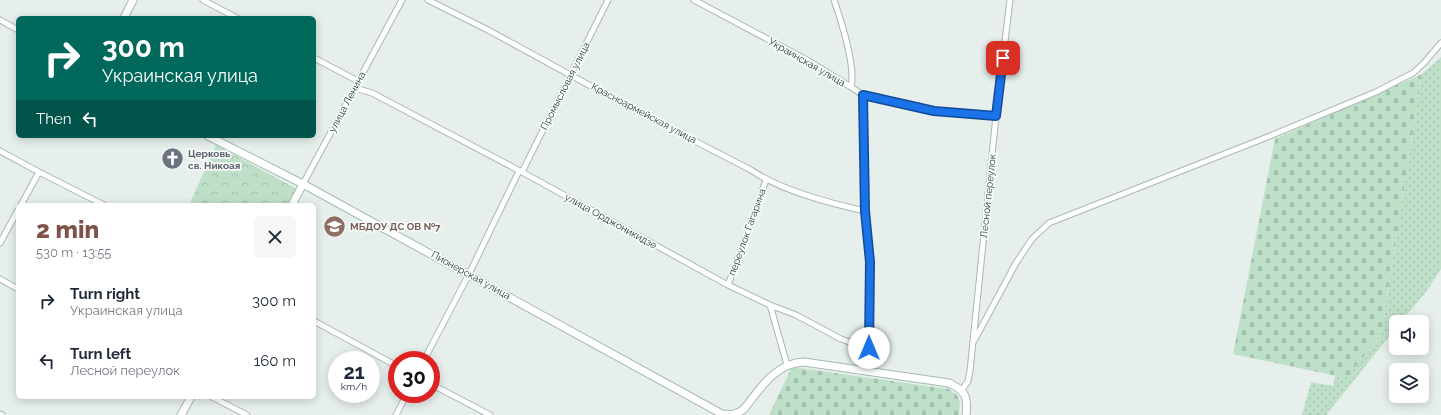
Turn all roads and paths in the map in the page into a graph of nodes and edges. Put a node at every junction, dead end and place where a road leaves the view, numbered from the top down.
1 (134, 0) edge
2 (203, 0) edge
3 (402, 0) edge
4 (428, 0) edge
5 (608, 0) edge
6 (694, 0) edge
7 (834, 0) edge
8 (1010, 0) edge
9 (125, 16) edge
10 (233, 16) edge
11 (0, 20) edge
12 (16, 29) edge
13 (1441, 43) edge
14 (316, 59) edge
15 (572, 74) junction
16 (358, 81) junction
17 (851, 87) junction
18 (355, 88) junction
19 (863, 95) junction
20 (996, 116) junction
21 (212, 138) edge
22 (0, 151) edge
23 (520, 171) junction
24 (39, 172) junction
25 (766, 180) junction
26 (303, 184) junction
27 (22, 203) edge
28 (100, 203) edge
29 (293, 203) edge
30 (865, 211) junction
31 (16, 214) edge
32 (0, 243) edge
33 (469, 274) junction
34 (0, 279) edge
35 (728, 285) junction
36 (16, 288) edge
37 (770, 305) junction
38 (316, 323) edge
39 (974, 341) junction
40 (869, 348) junction
41 (429, 351) edge
42 (388, 361) edge
43 (787, 365) junction
44 (868, 371) junction
45 (440, 389) edge
46 (962, 390) junction
47 (190, 399) edge
48 (216, 399) edge
49 (402, 403) edge
50 (181, 415) edge
51 (246, 415) edge
52 (396, 415) edge
53 (490, 415) edge
54 (732, 415) edge
55 (966, 415) edge

1 - 9 street
2 - 10 street
3 - 16 street, улица Ленина
4 - 15 street, Красноармейская улица
5 - 15 street, Промысловая улица
6 - 17 street, Украинская улица
7 - 17 street
8 - 20 street, Лесной переулок
11 - 12 street
13 - 39 street
14 - 16 street
15 - 23 street, Промысловая улица
15 - 25 street, Красноармейская улица
16 - 18 street, улица Ленина
17 - 19 street, Украинская улица
18 - 23 street, улица Орджоникидзе
18 - 26 street, улица Ленина
19 - 20 street, Украинская улица
19 - 30 street
20 - 39 street, Лесной переулок
21 - 26 street, Пионерская улица
22 - 24 street
23 - 33 street, Промысловая улица
23 - 35 street, улица Орджоникидзе
24 - 27 street
24 - 28 street
25 - 30 street, Красноармейская улица
25 - 35 street, переулок Гагарина
26 - 29 street, улица Ленина
26 - 33 street, Пионерская улица
30 - 40 street
31 - 32 street
33 - 41 street, Промысловая улица
33 - 54 street, Пионерская улица
34 - 36 street
35 - 37 street, улица Орджоникидзе
37 - 40 street, улица Орджоникидзе
37 - 43 street
38 - 42 street
39 - 46 street, Лесной переулок
40 - 44 street
43 - 44 street
43 - 54 street
44 - 46 street
45 - 53 street
46 - 55 street
47 - 50 street
48 - 51 street
49 - 52 street

